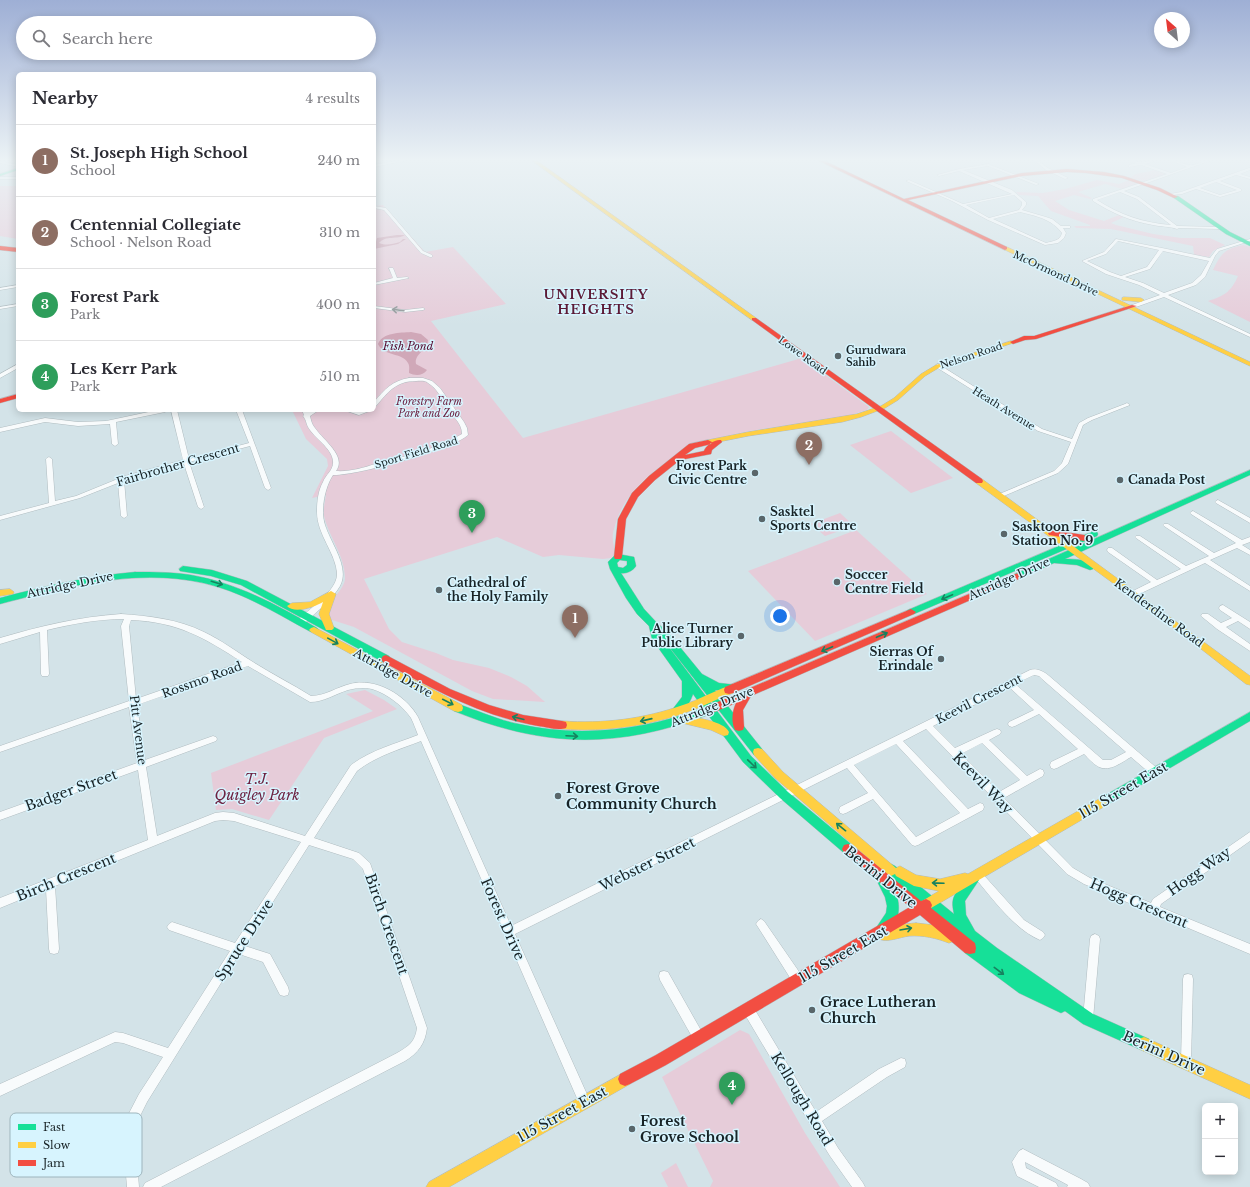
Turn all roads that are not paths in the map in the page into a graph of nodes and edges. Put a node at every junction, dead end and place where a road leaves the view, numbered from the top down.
1 (391, 215) edge
2 (610, 215) edge
3 (944, 215) edge
4 (982, 215) edge
5 (1003, 215) edge
6 (1036, 215) edge
7 (1123, 215) edge
8 (1161, 215) edge
9 (1202, 215) edge
10 (989, 219) junction
11 (1056, 224) junction
12 (1060, 227) junction
13 (1069, 227) dead end
14 (1177, 228) junction
15 (1219, 228) junction
16 (1063, 231) junction
17 (1248, 242) edge
18 (0, 248) edge
19 (1162, 249) junction
20 (16, 250) edge
21 (431, 256) dead end
22 (1211, 260) junction
23 (391, 269) dead end
24 (1122, 277) junction
25 (407, 278) dead end
26 (395, 279) junction
27 (376, 284) edge
28 (16, 286) edge
29 (0, 289) edge
30 (1164, 295) junction
31 (1109, 296) junction
32 (1134, 304) junction
33 (16, 305) edge
34 (376, 306) edge
35 (0, 308) edge
36 (422, 309) dead end
37 (1114, 310) junction
38 (1147, 314) junction
39 (1250, 336) edge
40 (1224, 352) junction
41 (1238, 355) junction
42 (1250, 361) edge
43 (1250, 364) edge
44 (938, 366) junction
45 (16, 367) edge
46 (0, 376) edge
47 (16, 397) edge
48 (0, 401) edge
49 (376, 403) edge
50 (1127, 405) dead end
51 (879, 409) junction
52 (156, 412) edge
53 (175, 412) edge
54 (240, 412) edge
55 (305, 413) edge
56 (112, 422) junction
57 (0, 430) edge
58 (1074, 440) junction
59 (115, 444) dead end
60 (252, 444) junction
61 (49, 459) dead end
62 (187, 461) junction
63 (1250, 465) edge
64 (1250, 472) edge
65 (332, 473) junction
66 (121, 479) junction
67 (268, 488) dead end
68 (999, 496) junction
69 (1218, 502) dead end
70 (52, 504) junction
71 (201, 507) dead end
72 (1193, 513) dead end
73 (124, 516) dead end
74 (0, 518) edge
75 (1250, 521) edge
76 (1166, 525) dead end
77 (1048, 532) junction
78 (1138, 537) dead end
79 (1250, 538) edge
80 (1086, 542) junction
81 (1239, 544) junction
82 (1071, 548) junction
83 (1110, 550) dead end
84 (1250, 553) edge
85 (621, 554) junction
86 (1214, 556) junction
87 (1049, 558) junction
88 (1205, 560) junction
89 (614, 569) junction
90 (1186, 569) junction
91 (628, 570) junction
92 (1113, 579) junction
93 (1157, 583) junction
94 (624, 587) junction
95 (1250, 589) edge
96 (0, 594) edge
97 (331, 594) junction
98 (1133, 594) junction
99 (0, 601) edge
100 (288, 606) junction
101 (1223, 608) dead end
102 (308, 616) junction
103 (1205, 616) dead end
104 (128, 617) junction
105 (1238, 618) junction
106 (300, 622) junction
107 (1250, 626) edge
108 (653, 627) junction
109 (1220, 627) junction
110 (44, 628) junction
111 (329, 628) junction
112 (0, 641) edge
113 (1250, 648) edge
114 (248, 663) junction
115 (693, 670) junction
116 (684, 673) junction
117 (45, 674) dead end
118 (1250, 681) edge
119 (1010, 684) junction
120 (735, 688) junction
121 (750, 693) junction
122 (714, 697) junction
123 (703, 701) junction
124 (133, 704) junction
125 (720, 705) junction
126 (709, 710) junction
127 (1040, 710) junction
128 (672, 713) junction
129 (1248, 717) edge
130 (686, 720) junction
131 (1012, 724) dead end
132 (927, 725) junction
133 (739, 729) junction
134 (997, 732) dead end
135 (728, 734) junction
136 (423, 737) junction
137 (213, 738) dead end
138 (983, 739) junction
139 (897, 740) junction
140 (0, 749) edge
141 (1084, 750) junction
142 (1132, 752) junction
143 (954, 753) junction
144 (848, 764) junction
145 (142, 765) junction
146 (1054, 765) dead end
147 (1154, 772) junction
148 (1040, 773) dead end
149 (1026, 781) junction
150 (796, 790) junction
151 (874, 794) junction
152 (784, 796) junction
153 (997, 798) junction
154 (980, 807) dead end
155 (843, 810) dead end
156 (967, 814) junction
157 (0, 816) edge
158 (1250, 836) edge
159 (307, 840) junction
160 (1038, 840) junction
161 (153, 842) junction
162 (881, 861) junction
163 (876, 871) junction
164 (977, 876) junction
165 (50, 883) junction
166 (0, 903) edge
167 (930, 903) junction
168 (920, 908) junction
169 (1155, 910) junction
170 (761, 924) dead end
171 (172, 926) dead end
172 (509, 932) junction
173 (1040, 935) dead end
174 (974, 938) junction
175 (1095, 939) dead end
176 (869, 940) junction
177 (968, 947) junction
178 (54, 949) dead end
179 (238, 949) junction
180 (1250, 949) edge
181 (664, 976) dead end
182 (1188, 979) dead end
183 (798, 980) junction
184 (284, 991) dead end
185 (748, 1009) junction
186 (1078, 1012) junction
187 (1088, 1019) junction
188 (698, 1038) junction
189 (171, 1054) junction
190 (1186, 1062) junction
191 (901, 1063) dead end
192 (0, 1090) edge
193 (1250, 1092) edge
194 (584, 1101) junction
195 (135, 1113) edge
196 (814, 1120) junction
197 (132, 1177) edge
198 (1078, 1186) edge
199 (133, 1187) edge
200 (150, 1187) edge
201 (434, 1187) edge
202 (859, 1187) edge
203 (1052, 1187) edge

1 - 21 street
2 - 51 street, Lowe Road
3 - 31 street, McOrmond Drive
4 - 10 street
5 - 10 street
6 - 11 street
7 - 14 street
8 - 14 street
9 - 15 street
10 - 16 street
11 - 12 street
11 - 16 street
12 - 13 street
12 - 16 street
14 - 15 street
15 - 17 street
17 - 22 street
18 - 20 street
19 - 22 street
19 - 24 street
19 - 24 street
22 - 30 street
23 - 26 street
24 - 30 street
25 - 26 street
26 - 27 street
28 - 29 street
30 - 32 street
30 - 39 street
31 - 32 street, McOrmond Drive
31 - 32 street
31 - 37 street
32 - 37 street, Nelson Road
32 - 38 street, McOrmond Drive
32 - 38 street
33 - 35 street
36 -> 34 street
37 - 38 street
37 - 44 street, Nelson Road
38 - 40 street, McOrmond Drive
38 - 41 street, McOrmond Drive
40 - 41 street
40 - 43 street, McOrmond Drive
41 - 42 street, McOrmond Drive
44 - 51 street, Nelson Road
44 - 58 street, Heath Avenue
45 - 46 street
47 - 48 street
49 - 65 street, Sport Field Road
50 - 58 street
51 - 68 street, Lowe Road
51 - 85 street, Nelson Road
52 - 56 street
53 - 62 street
54 - 60 street, Fairbrother Crescent
55 - 65 street
56 - 57 street
56 - 59 street
58 - 68 street
60 - 62 street, Fairbrother Crescent
60 - 67 street
61 - 70 street
62 - 66 street, Fairbrother Crescent
62 - 71 street
63 - 80 street, Attridge Drive
64 - 80 street, Attridge Drive
65 - 97 street
66 - 70 street, Fairbrother Crescent
66 - 73 street
68 - 77 street, Lowe Road
69 - 75 street
70 - 74 street, Fairbrother Crescent
72 - 81 street
76 - 86 street
77 - 80 street
77 - 82 street, Lowe Road
77 - 87 street
78 - 90 street
79 - 81 street
80 - 82 street, Attridge Drive
80 - 92 street
81 - 84 street
81 - 86 street
82 - 87 street, Attridge Drive
82 - 92 street, Kenderdine Road
83 - 93 street
85 - 89 street
85 - 91 street
86 - 88 street
87 - 92 street
87 -> 120 street, Attridge Drive
121 -> 87 street, Attridge Drive
88 - 90 street
88 - 95 street
89 - 91 street
89 - 94 street
90 - 93 street
91 - 94 street
92 - 98 street, Kenderdine Road
93 - 98 street
94 - 108 street
96 - 100 street, Attridge Drive
97 - 100 street
97 - 102 street
97 - 111 street
98 - 118 street, Kenderdine Road
99 -> 106 street, Attridge Drive
100 - 102 street, Attridge Drive
101 - 105 street
102 - 106 street
102 - 111 street, Attridge Drive
103 - 109 street
104 - 110 street
104 - 114 street
104 - 124 street, Pitt Avenue
105 - 107 street
105 - 109 street
106 -> 130 street, Attridge Drive
108 - 115 street
108 - 116 street
109 - 113 street
110 - 112 street
110 - 117 street
128 -> 111 street, Attridge Drive
114 - 124 street, Rossmo Road
114 - 136 street, Rossmo Road
115 - 120 street
115 - 122 street
116 - 123 street
116 - 128 street
119 - 127 street
119 - 132 street, Keevil Crescent
119 - 142 street, Keevil Crescent
120 - 122 street, Attridge Drive
121 - 125 street, Attridge Drive
121 - 133 street
122 - 123 street, Attridge Drive
122 - 125 street
123 - 126 street
123 - 128 street, Attridge Drive
124 - 140 street, Rossmo Road
124 - 145 street, Pitt Avenue
125 - 126 street, Attridge Drive
125 - 133 street, Berini Drive
126 - 130 street, Attridge Drive
126 - 135 street, Berini Drive
127 - 131 street
127 - 141 street
129 - 147 street, 115 Street East
130 - 135 street
132 - 139 street, Keevil Crescent
132 - 143 street, Keevil Way
133 - 150 street, Berini Drive
134 - 138 street
135 -> 152 street, Berini Drive
136 - 159 street, Spruce Drive
136 - 172 street, Forest Drive
137 - 145 street, Badger Street
138 - 143 street
138 - 149 street
139 - 144 street, Keevil Crescent
139 - 156 street
141 - 142 street
141 - 146 street
142 - 147 street, Keevil Crescent
143 - 153 street, Keevil Way
144 - 150 street, Keevil Crescent
144 - 151 street
145 - 157 street, Badger Street
145 - 161 street, Pitt Avenue
147 - 160 street, 115 Street East
148 - 149 street
149 - 153 street
150 - 152 street, Keevil Crescent
162 -> 150 street, Berini Drive
151 - 155 street
151 - 156 street
152 - 163 street, Berini Drive
152 - 172 street, Webster Street
153 - 160 street, Keevil Way
154 - 156 street
158 - 169 street, Hogg Way
159 - 161 street, Birch Crescent
159 - 179 street, Spruce Drive
159 - 200 street, Birch Crescent
160 - 164 street, 115 Street East
160 - 169 street, Hogg Crescent
161 - 165 street, Birch Crescent
164 -> 162 street
162 - 167 street, Berini Drive
163 - 168 street, Berini Drive
163 - 176 street
164 - 167 street, 115 Street East
164 - 173 street
164 - 174 street
165 - 166 street, Birch Crescent
165 - 178 street
167 - 168 street, 115 Street East
167 - 174 street, Berini Drive
168 - 176 street, 115 Street East
168 - 177 street, Berini Drive
169 - 180 street, Hogg Crescent
170 - 183 street
171 - 179 street
172 - 194 street, Forest Drive
174 - 186 street, Berini Drive
175 - 187 street
176 -> 177 street
176 - 183 street, 115 Street East
177 -> 186 street, Berini Drive
179 - 184 street
179 - 189 street, Spruce Drive
181 - 188 street
182 - 190 street
183 - 185 street, 115 Street East
185 - 188 street, 115 Street East
185 - 196 street, Kellough Road
186 - 187 street, Berini Drive
187 - 190 street, Berini Drive
188 - 194 street, 115 Street East
189 - 192 street
189 - 195 street, Spruce Drive
190 - 193 street, Berini Drive
191 - 196 street
194 - 201 street, 115 Street East
196 - 202 street, Kellough Road
197 - 199 street, Spruce Drive
198 - 203 street

